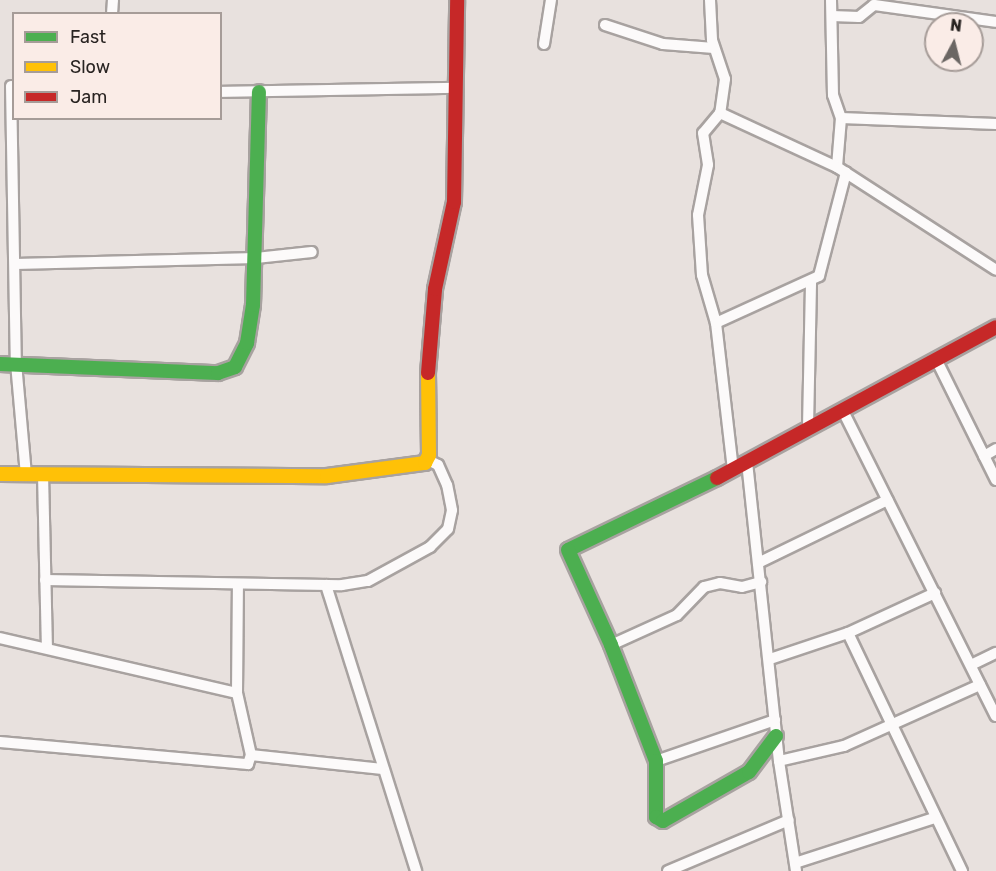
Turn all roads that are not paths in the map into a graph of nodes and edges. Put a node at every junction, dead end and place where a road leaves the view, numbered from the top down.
1 (457, 0) edge
2 (551, 0) edge
3 (710, 0) edge
4 (831, 0) edge
5 (832, 16) junction
6 (996, 22) edge
7 (605, 25) dead end
8 (544, 44) dead end
9 (714, 48) junction
10 (8, 86) edge
11 (453, 88) junction
12 (222, 92) edge
13 (259, 92) junction
14 (720, 113) junction
15 (841, 118) junction
16 (996, 124) edge
17 (842, 170) junction
18 (312, 252) dead end
19 (256, 258) junction
20 (15, 264) junction
21 (996, 270) edge
22 (811, 282) junction
23 (716, 322) junction
24 (996, 327) edge
25 (936, 359) junction
26 (16, 363) junction
27 (0, 364) edge
28 (843, 411) junction
29 (808, 427) junction
30 (996, 449) edge
31 (984, 456) junction
32 (428, 460) junction
33 (747, 462) junction
34 (733, 470) junction
35 (0, 474) edge
36 (26, 474) junction
37 (43, 474) junction
38 (996, 480) edge
39 (888, 500) junction
40 (758, 563) junction
41 (45, 580) junction
42 (762, 582) junction
43 (238, 584) junction
44 (326, 585) junction
45 (935, 593) junction
46 (848, 633) junction
47 (0, 638) edge
48 (611, 645) junction
49 (47, 647) junction
50 (996, 653) edge
51 (770, 659) junction
52 (971, 665) junction
53 (980, 684) junction
54 (237, 693) junction
55 (996, 716) edge
56 (775, 720) junction
57 (889, 725) junction
58 (776, 736) junction
59 (0, 742) edge
60 (251, 755) junction
61 (656, 761) junction
62 (779, 761) junction
63 (382, 769) junction
64 (934, 818) junction
65 (789, 820) junction
66 (796, 867) edge
67 (416, 871) edge
68 (669, 871) edge
69 (962, 871) edge

1 - 11 street
2 - 8 street
3 - 9 street
4 - 5 street
5 - 6 street
5 - 15 street
7 - 9 street
9 - 14 street
10 - 20 street
11 - 13 street
11 - 32 street
12 - 13 street
13 - 19 street
14 - 17 street
14 - 23 street
15 - 16 street
15 - 17 street
17 - 21 street
17 - 22 street
18 - 19 street
19 - 20 street
19 - 26 street
20 - 26 street
22 - 23 street
22 - 29 street
23 - 34 street
24 - 25 street
25 - 28 street
25 - 31 street
26 - 27 street
26 - 36 street
28 - 29 street
28 - 39 street
29 - 33 street
30 - 31 street
31 - 38 street
32 - 37 street
32 - 44 street
33 - 34 street
33 - 40 street
34 - 48 street
35 - 36 street
36 - 37 street
37 - 41 street
39 - 40 street
39 - 45 street
40 - 42 street
41 - 43 street
41 - 49 street
42 - 48 street
42 - 51 street
43 - 44 street
43 - 54 street
44 - 63 street
45 - 46 street
45 - 52 street
46 - 51 street
46 - 57 street
47 - 49 street
48 - 61 street
49 - 54 street
50 - 52 street
51 - 56 street
52 - 53 street
53 - 55 street
53 - 57 street
54 - 60 street
56 - 58 street
56 - 61 street
57 - 62 street
57 - 64 street
58 - 61 street
58 - 62 street
59 - 60 street
60 - 63 street
62 - 65 street
63 - 67 street
64 - 66 street
64 - 69 street
65 - 66 street
65 - 68 street

